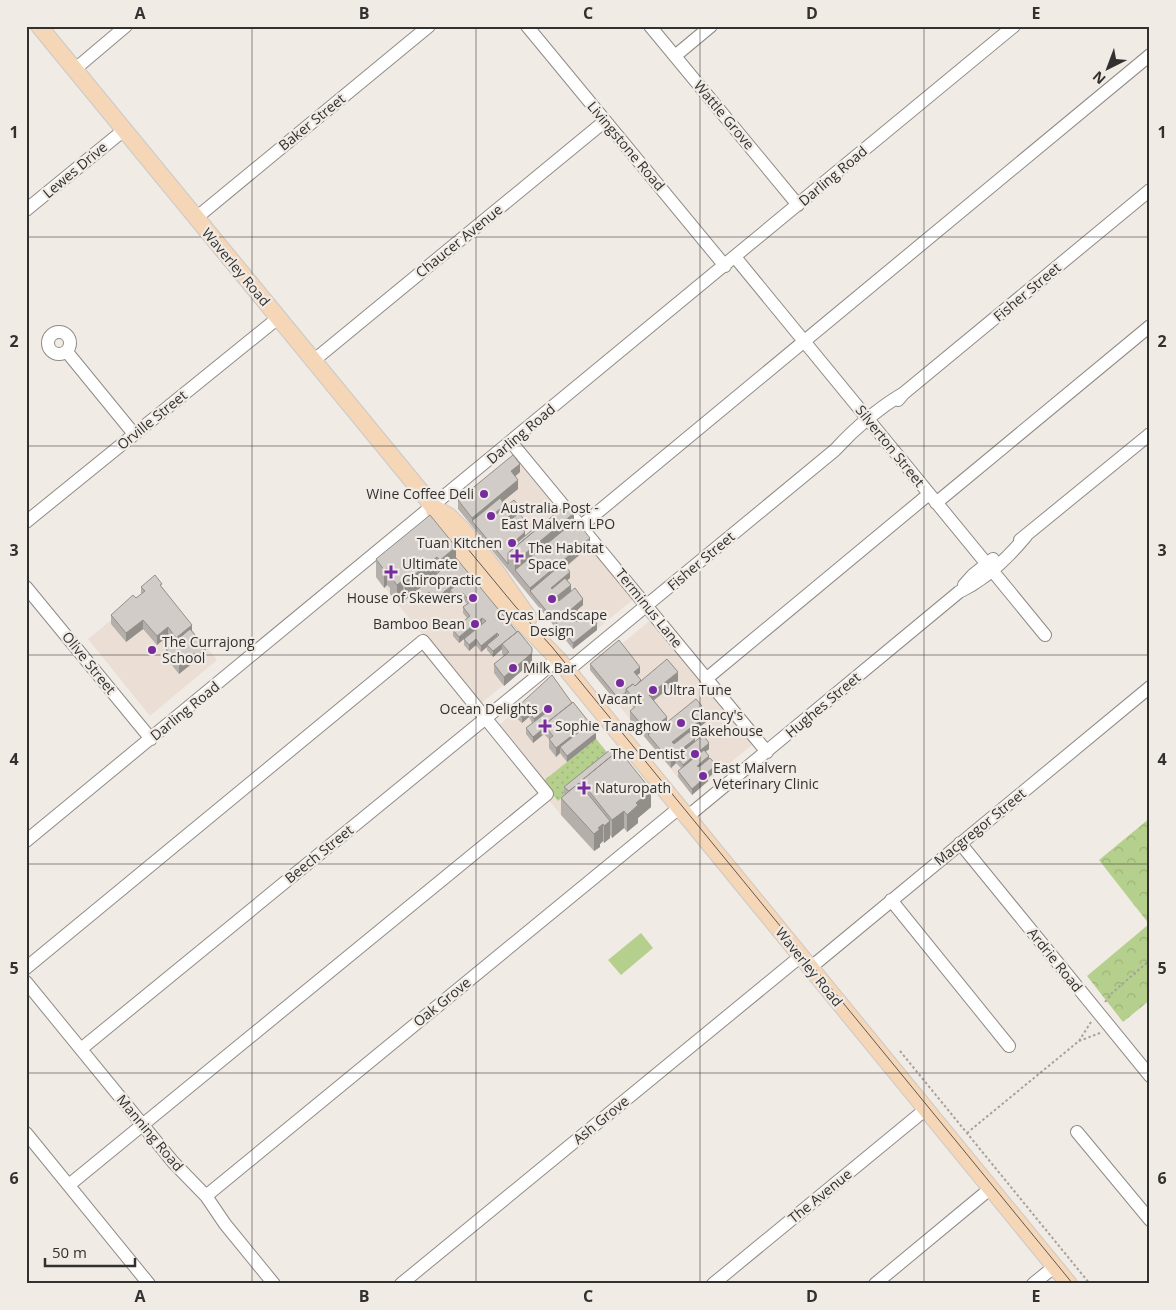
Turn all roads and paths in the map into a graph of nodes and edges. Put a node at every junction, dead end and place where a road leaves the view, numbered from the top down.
1 (39, 26) edge
2 (126, 26) edge
3 (429, 26) edge
4 (527, 26) edge
5 (650, 26) edge
6 (711, 26) edge
7 (1014, 26) edge
8 (1150, 55) edge
9 (675, 56) junction
10 (74, 70) junction
11 (605, 121) junction
12 (124, 130) junction
13 (1150, 190) edge
14 (798, 205) junction
15 (26, 210) edge
16 (196, 218) junction
17 (735, 257) junction
18 (725, 266) junction
19 (278, 318) junction
20 (1150, 326) edge
21 (805, 341) junction
22 (67, 352) dead end
23 (313, 361) junction
24 (870, 421) junction
25 (134, 434) junction
26 (1150, 434) edge
27 (512, 442) junction
28 (933, 498) junction
29 (433, 507) junction
30 (26, 522) edge
31 (581, 526) junction
32 (990, 567) junction
33 (26, 587) edge
34 (647, 605) junction
35 (1046, 635) dead end
36 (558, 660) junction
37 (706, 679) junction
38 (1150, 687) edge
39 (486, 718) junction
40 (151, 739) junction
41 (767, 752) junction
42 (683, 812) junction
43 (26, 841) edge
44 (960, 843) junction
45 (891, 900) junction
46 (1150, 960) edge
47 (805, 962) junction
48 (26, 968) edge
49 (26, 982) edge
50 (1099, 1015) junction
51 (1108, 1026) junction
52 (1079, 1041) junction
53 (1009, 1046) dead end
54 (81, 1049) junction
55 (900, 1051) dead end
56 (1150, 1076) edge
57 (926, 1109) junction
58 (143, 1124) junction
59 (1077, 1132) dead end
60 (26, 1133) edge
61 (967, 1133) junction
62 (69, 1185) junction
63 (991, 1188) junction
64 (206, 1196) junction
65 (1150, 1220) edge
66 (1055, 1266) junction
67 (150, 1284) edge
68 (274, 1284) edge
69 (400, 1284) edge
70 (713, 1284) edge
71 (874, 1284) edge
72 (1034, 1284) edge
73 (1069, 1284) edge
74 (1090, 1284) edge

1 - 10 main road, Waverley Road
2 - 10 street
3 - 16 street, Baker Street
4 - 11 street, Livingstone Road
5 - 9 street, Wattle Grove
6 - 9 street
7 - 14 street, Darling Road
8 - 21 street
9 - 14 street, Wattle Grove
10 - 12 main road, Waverley Road
11 - 18 street, Livingstone Road
11 - 23 street, Chaucer Avenue
12 - 15 street, Lewes Drive
12 - 16 main road, Waverley Road
13 - 24 street, Fisher Street
14 - 17 street, Darling Road
16 - 19 main road, Waverley Road
17 - 18 street, Darling Road
17 - 21 street, Silverton Street
18 - 27 street, Darling Road
19 - 23 main road, Waverley Road
19 - 25 street, Orville Street
20 - 28 street
21 - 24 street, Silverton Street
21 - 31 street
22 - 25 street
23 - 29 main road, Waverley Road
24 - 28 street, Silverton Street
24 - 34 street, Fisher Street
25 - 30 street, Orville Street
26 - 32 street, Hughes Street
27 - 29 street, Darling Road
27 - 31 street, Terminus Lane
28 - 32 street, Silverton Street
28 - 37 street
29 - 36 main road, Waverley Road
29 - 40 street, Darling Road
31 - 34 street, Terminus Lane
32 - 35 street, Silverton Street
32 - 41 street, Hughes Street
33 - 40 street, Olive Street
34 - 36 street, Fisher Street
34 - 37 street, Terminus Lane
36 - 39 street, Beech Street
36 - 42 main road, Waverley Road
37 - 41 street, Terminus Lane
38 - 44 street, Macgregor Street
39 - 48 street
39 - 54 street, Beech Street
39 - 58 street
40 - 43 street, Darling Road
41 - 42 street, Hughes Street
42 - 47 main road, Waverley Road
42 - 64 street, Oak Grove
44 - 45 street, Macgregor Street
44 - 50 street, Ardrie Road
45 - 47 street, Macgregor Street
45 - 53 street
46 - 50 path
47 - 57 main road, Waverley Road
47 - 69 street, Ash Grove
49 - 54 street, Manning Road
50 - 51 street, Ardrie Road
50 - 52 path
51 - 52 path
51 - 56 street, Ardrie Road
52 - 61 path
54 - 58 street, Manning Road
55 - 61 path
57 - 63 main road, Waverley Road
57 - 70 street, The Avenue
58 - 62 street
58 - 64 street, Manning Road
59 - 65 street
60 - 62 street
61 - 74 path
62 - 67 street
63 - 66 main road, Waverley Road
63 - 71 street
64 - 68 street, Manning Road
66 - 72 street
66 - 73 main road, Waverley Road

